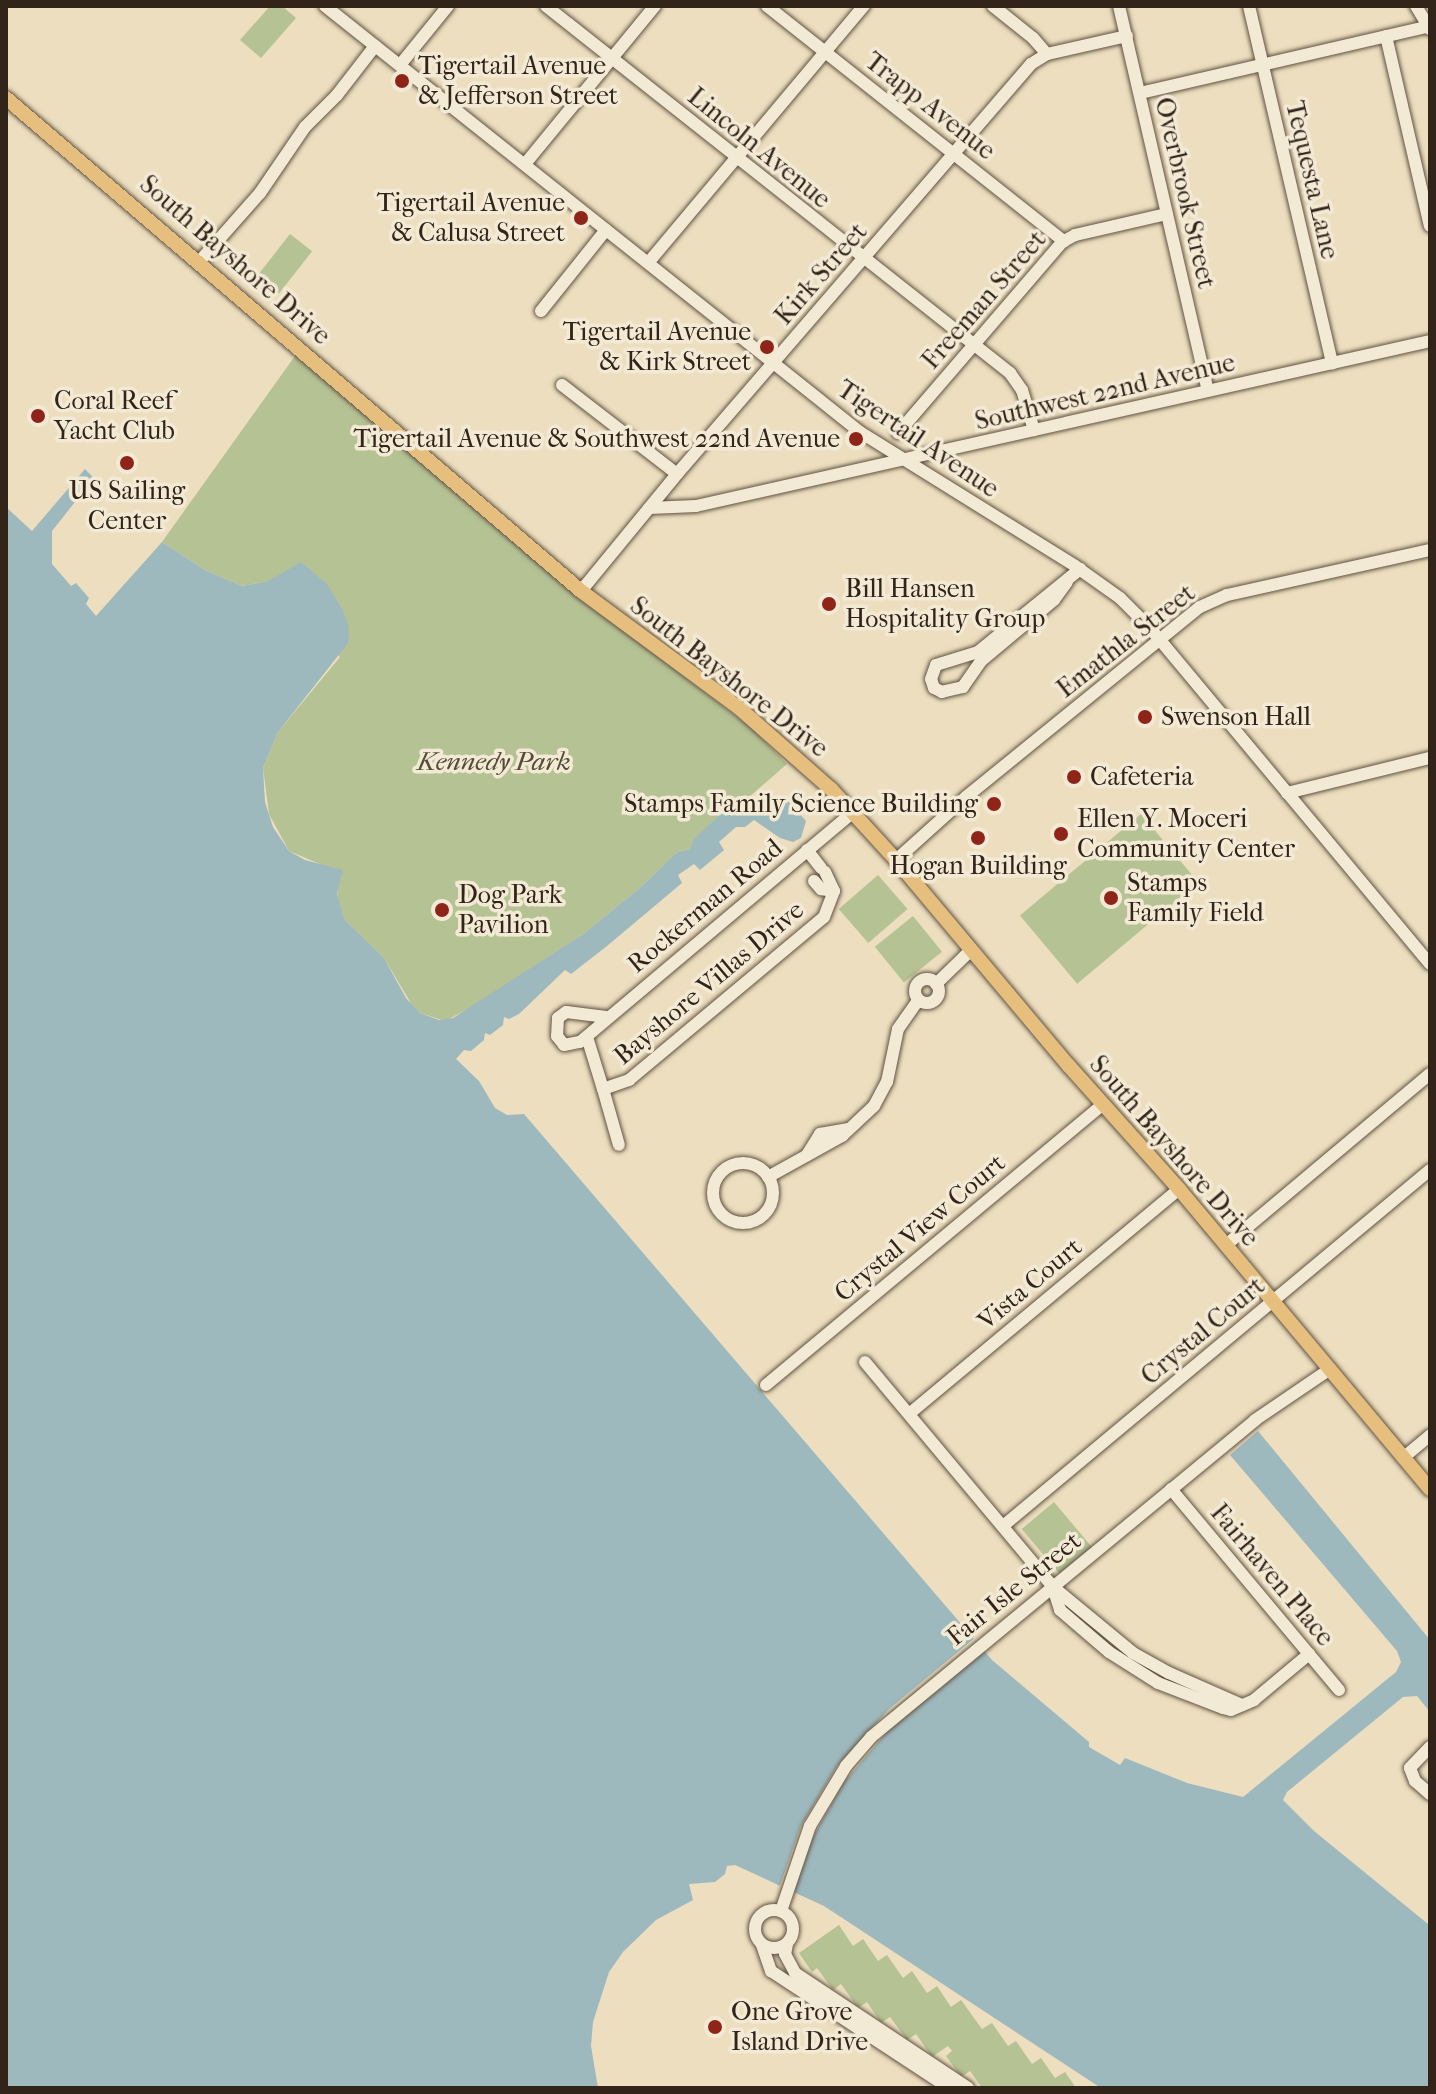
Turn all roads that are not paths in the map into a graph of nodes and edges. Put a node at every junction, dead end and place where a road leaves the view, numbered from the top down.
1 (325, 6) edge
2 (448, 6) edge
3 (546, 6) edge
4 (655, 6) edge
5 (767, 6) edge
6 (864, 6) edge
7 (993, 6) edge
8 (1119, 6) edge
9 (1249, 6) edge
10 (1416, 6) edge
11 (1429, 27) edge
12 (1127, 36) junction
13 (1386, 36) junction
14 (375, 46) junction
15 (826, 52) junction
16 (1047, 54) junction
17 (612, 58) junction
18 (1262, 64) junction
19 (400, 65) junction
20 (1140, 93) junction
21 (6, 98) edge
22 (953, 153) junction
23 (737, 158) junction
24 (525, 164) junction
25 (1167, 214) junction
26 (1430, 226) edge
27 (606, 230) junction
28 (1064, 241) junction
29 (862, 259) junction
30 (199, 262) junction
31 (648, 263) junction
32 (541, 311) dead end
33 (1430, 341) edge
34 (973, 346) junction
35 (773, 363) junction
36 (1332, 363) junction
37 (562, 385) dead end
38 (1208, 390) junction
39 (1034, 430) junction
40 (898, 433) dead end
41 (873, 441) junction
42 (943, 452) junction
43 (902, 460) junction
44 (868, 469) junction
45 (677, 474) junction
46 (937, 480) junction
47 (649, 508) junction
48 (1430, 550) edge
49 (1080, 569) junction
50 (1067, 582) junction
51 (581, 591) junction
52 (1158, 638) junction
53 (1430, 758) edge
54 (1287, 793) junction
55 (853, 812) junction
56 (807, 850) junction
57 (797, 859) junction
58 (896, 860) junction
59 (818, 874) junction
60 (971, 950) junction
61 (1430, 964) edge
62 (606, 1017) junction
63 (587, 1037) junction
64 (1430, 1074) edge
65 (603, 1089) junction
66 (1103, 1104) junction
67 (619, 1145) dead end
68 (1430, 1170) edge
69 (768, 1177) junction
70 (1179, 1189) junction
71 (1226, 1245) junction
72 (1273, 1301) junction
73 (865, 1362) dead end
74 (1330, 1369) junction
75 (766, 1385) dead end
76 (909, 1414) junction
77 (1430, 1435) edge
78 (1403, 1458) junction
79 (1171, 1489) junction
80 (1430, 1489) edge
81 (1003, 1526) junction
82 (1053, 1587) junction
83 (1309, 1654) junction
84 (1339, 1690) dead end
85 (1430, 1747) edge
86 (1430, 1794) edge
87 (781, 1911) junction
88 (787, 1944) junction
89 (762, 1945) junction
90 (949, 2088) edge
91 (968, 2088) edge

1 - 14 street, Tigertail Avenue
2 - 19 street
3 - 17 street, Lincoln Avenue
4 - 17 street
5 - 15 street, Trapp Avenue
6 - 15 street
7 - 16 street
8 - 12 street, Overbrook Street
9 - 18 street, Tequesta Lane
10 - 11 street
11 - 13 street
12 - 16 street, Kirk Street
12 - 20 street, Overbrook Street
13 - 18 street
13 - 26 street
14 - 19 street, Tigertail Avenue
14 - 30 street
15 - 22 street, Trapp Avenue
15 - 23 street
16 - 22 street, Kirk Street
17 - 23 street, Lincoln Avenue
17 - 24 street
18 - 20 street
18 - 36 street, Tequesta Lane
19 - 24 street, Tigertail Avenue
20 - 25 street, Overbrook Street
21 - 30 main road, South Bayshore Drive
22 - 28 street, Trapp Avenue
22 - 29 street, Kirk Street
23 - 29 street, Lincoln Avenue
23 - 31 street
24 - 27 street, Tigertail Avenue
25 - 28 street, Freeman Street
25 - 38 street, Overbrook Street
27 - 31 street, Tigertail Avenue
27 - 32 street
28 - 34 street, Freeman Street
29 - 34 street, Lincoln Avenue
29 - 35 street, Kirk Street
30 - 51 main road, South Bayshore Drive
31 - 35 street, Tigertail Avenue
33 - 36 street, Southwest 22nd Avenue
34 - 39 street, Lincoln Avenue
34 - 40 street, Freeman Street
35 - 41 street, Tigertail Avenue
35 - 45 street, Kirk Street
36 - 38 street, Southwest 22nd Avenue
37 - 45 street
38 - 39 street, Southwest 22nd Avenue
39 - 42 street, Southwest 22nd Avenue
41 - 43 street, Tigertail Avenue
41 - 44 street
42 - 43 street, Southwest 22nd Avenue
42 - 46 street
43 - 44 street, Southwest 22nd Avenue
43 - 46 street, Tigertail Avenue
44 - 47 street, Southwest 22nd Avenue
45 - 47 street, Kirk Street
46 - 49 street, Tigertail Avenue
47 - 51 street, Kirk Street
48 - 52 street, Emathla Street
49 - 50 street
49 - 52 street, Tigertail Avenue
50 - 50 street
51 - 55 main road, South Bayshore Drive
52 - 54 street, Tigertail Avenue
52 - 58 street, Emathla Street
53 - 54 street
54 - 61 street, Tigertail Avenue
55 - 56 street, Rockerman Road
55 - 58 main road, South Bayshore Drive
56 - 57 street, Rockerman Road
56 - 59 street, Bayshore Villas Drive
57 - 59 street, Bayshore Villas Drive
57 - 62 street, Rockerman Road
58 - 60 main road, South Bayshore Drive
59 - 65 street, Bayshore Villas Drive
60 - 66 main road, South Bayshore Drive
60 - 69 street
62 - 63 street, Rockerman Road
62 - 63 street
63 - 65 street, Bayshore Villas Drive
64 - 71 street
65 - 67 street
66 - 70 main road, South Bayshore Drive
66 - 75 street, Crystal View Court
68 - 72 street, Crystal Court
69 - 69 street
70 - 71 main road, South Bayshore Drive
70 - 76 street, Vista Court
71 - 72 main road, South Bayshore Drive
72 - 74 main road, South Bayshore Drive
72 - 81 street, Crystal Court
73 - 76 street
74 - 78 main road, South Bayshore Drive
74 - 79 street, Fair Isle Street
76 - 81 street
77 - 78 street
78 - 80 main road, South Bayshore Drive
79 - 82 street, Fair Isle Street
79 - 83 street, Fairhaven Place
81 - 82 street
82 - 83 street
82 - 87 street, Fair Isle Street
83 - 84 street, Fairhaven Place
85 - 86 street
87 - 88 street
87 - 89 street
88 - 89 street
88 - 91 street
89 - 90 street

